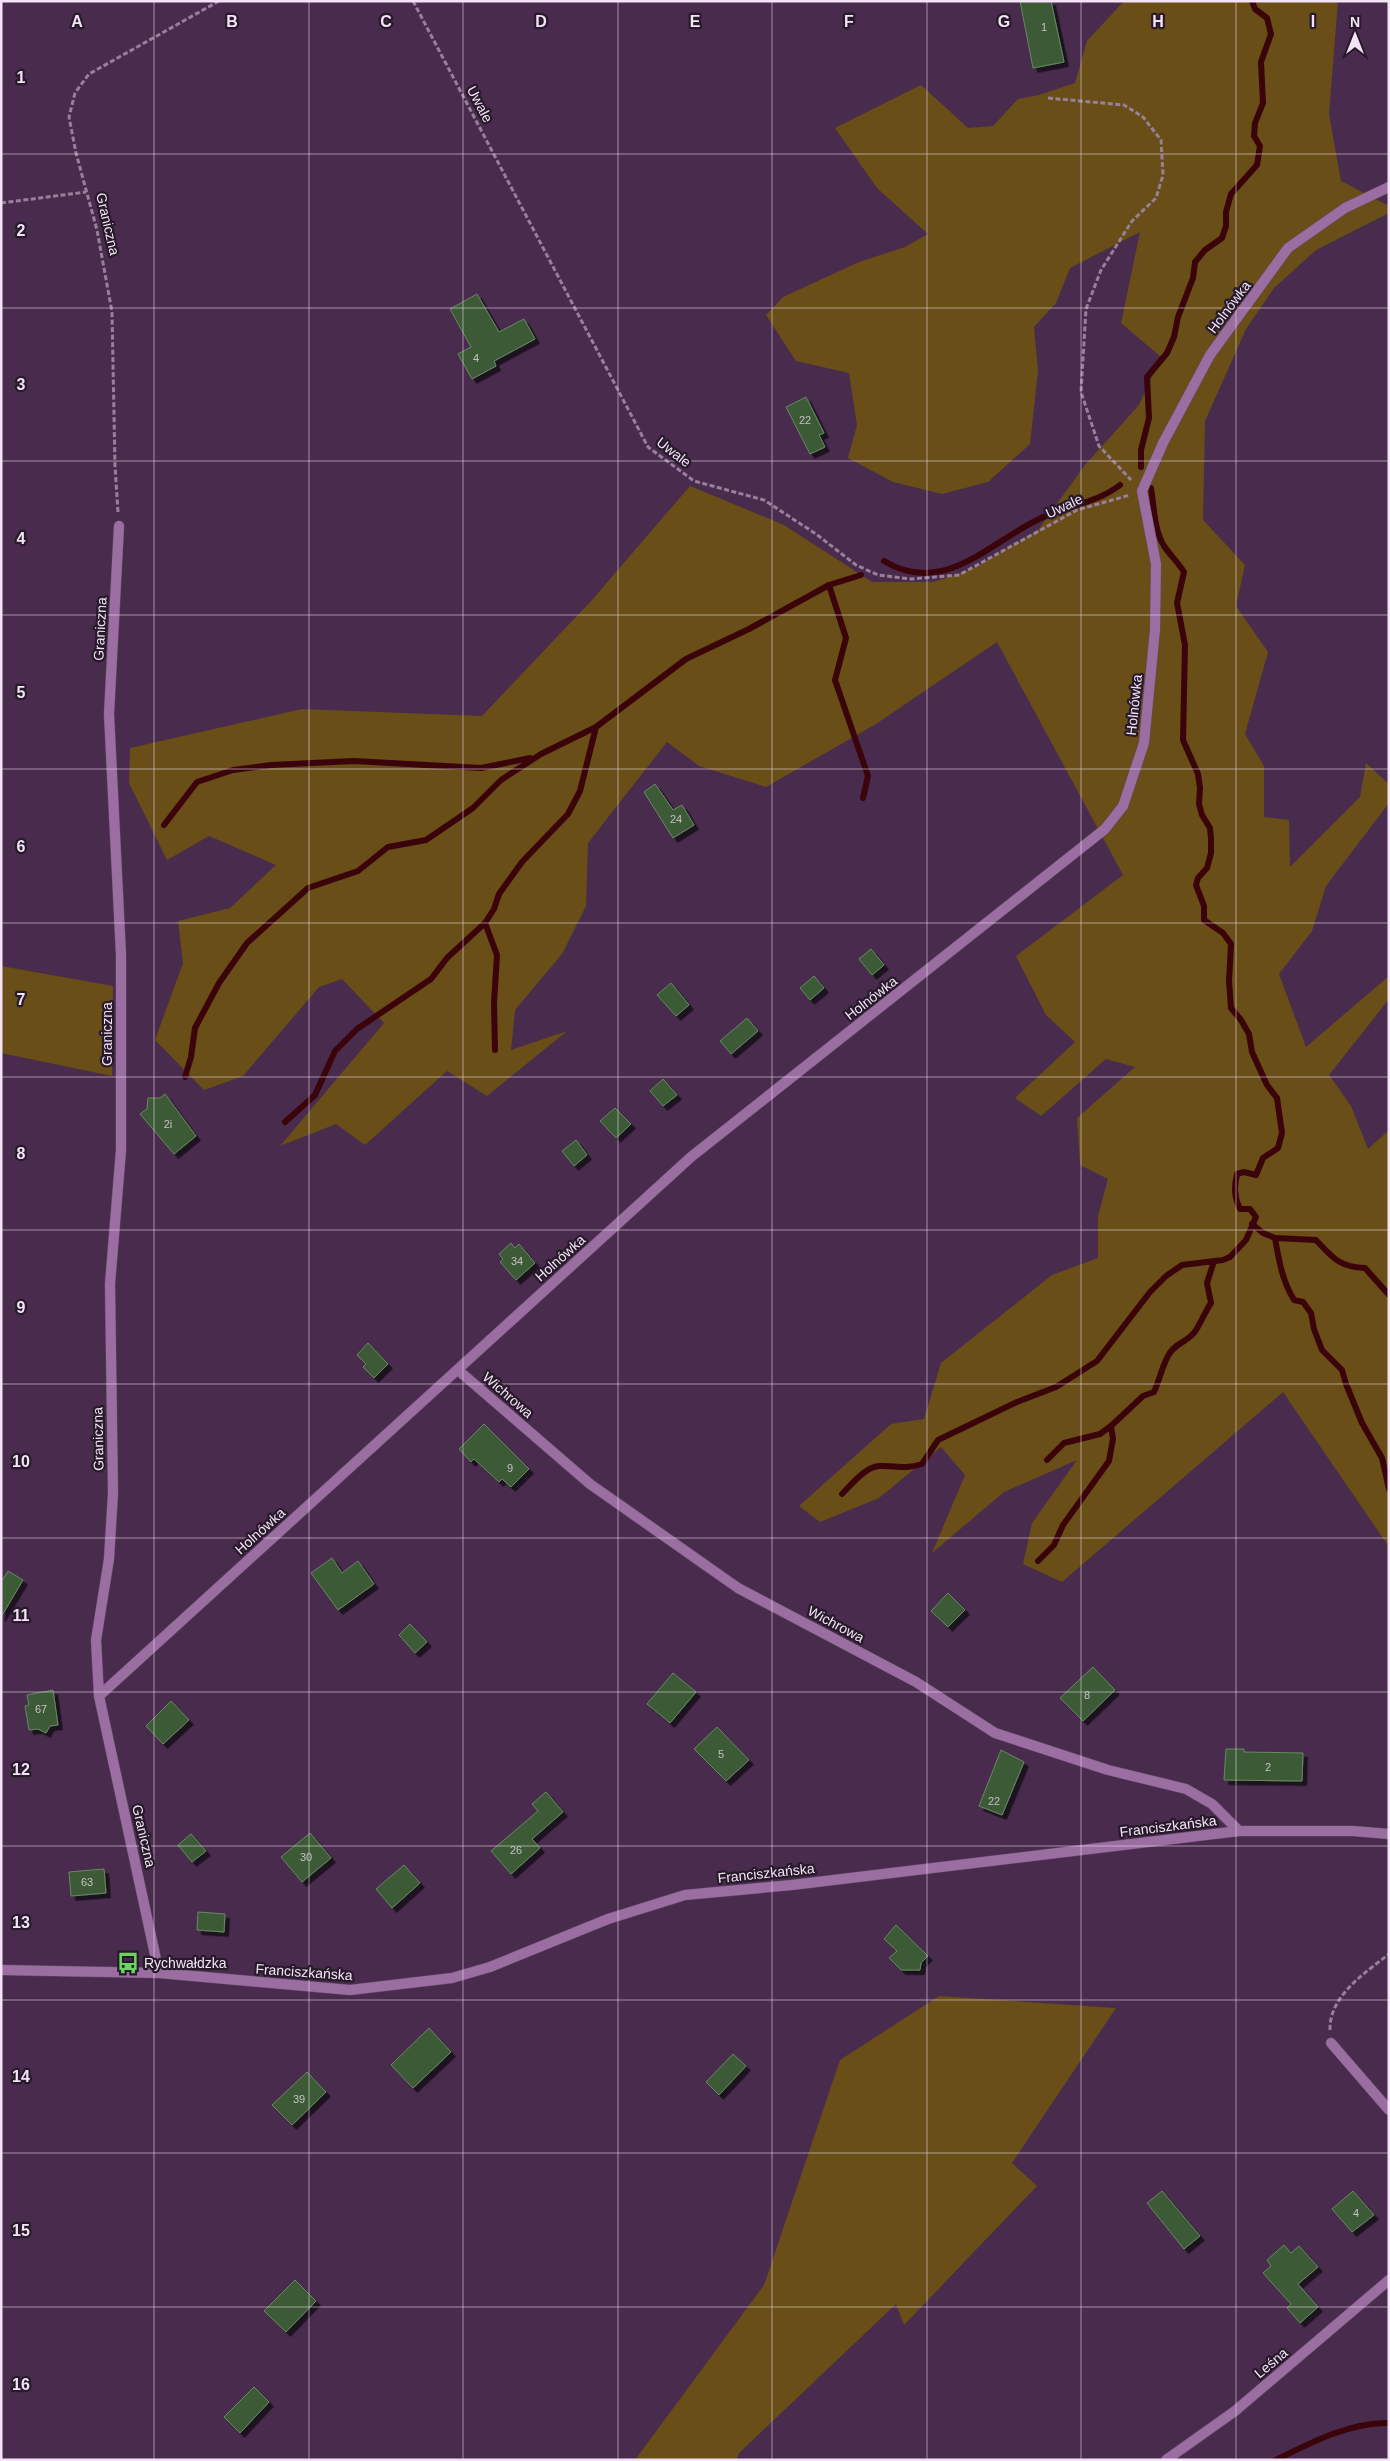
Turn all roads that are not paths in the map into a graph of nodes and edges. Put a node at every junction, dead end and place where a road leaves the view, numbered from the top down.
1 (1389, 187) edge
2 (119, 526) road end
3 (458, 1370) junction
4 (99, 1696) junction
5 (1239, 1831) junction
6 (1389, 1834) edge
7 (1, 1970) edge
8 (159, 1973) junction
9 (1331, 2043) road end
10 (1389, 2110) edge
11 (1389, 2280) edge
12 (1166, 2460) edge

1 - 3 street, Holnówka
2 - 4 street, Graniczna
3 - 4 street, Holnówka
3 - 5 street, Wichrowa
4 - 8 street, Graniczna
5 - 6 street, Franciszkańska
5 - 8 street, Franciszkańska
7 - 8 street
9 - 10 street
11 - 12 street, Leśna

